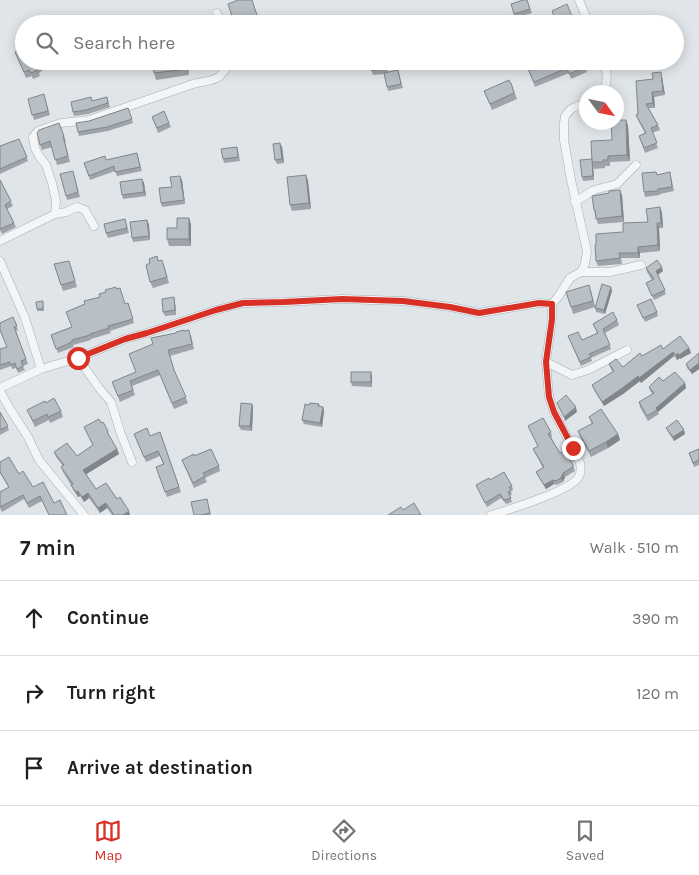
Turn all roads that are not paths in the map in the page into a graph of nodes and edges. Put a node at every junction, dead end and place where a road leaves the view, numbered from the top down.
1 (579, 0) edge
2 (585, 15) edge
3 (225, 70) edge
4 (606, 70) edge
5 (606, 85) edge
6 (579, 105) edge
7 (636, 165) dead end
8 (575, 202) junction
9 (55, 214) junction
10 (94, 226) dead end
11 (0, 241) edge
12 (0, 261) edge
13 (641, 265) dead end
14 (581, 272) junction
15 (552, 304) junction
16 (627, 350) dead end
17 (78, 358) junction
18 (546, 362) junction
19 (41, 369) junction
20 (0, 390) edge
21 (132, 462) dead end
22 (84, 515) edge
23 (492, 515) edge

1 - 2 street
3 - 9 street
4 - 5 street
6 - 8 street
7 - 8 street
8 - 14 street
9 - 10 street
9 - 11 street
12 - 19 street
13 - 14 street
14 - 15 street
15 - 17 street
15 - 18 street
16 - 18 street
17 - 19 street
17 - 21 street
18 - 23 street
19 - 20 street
20 - 22 street

